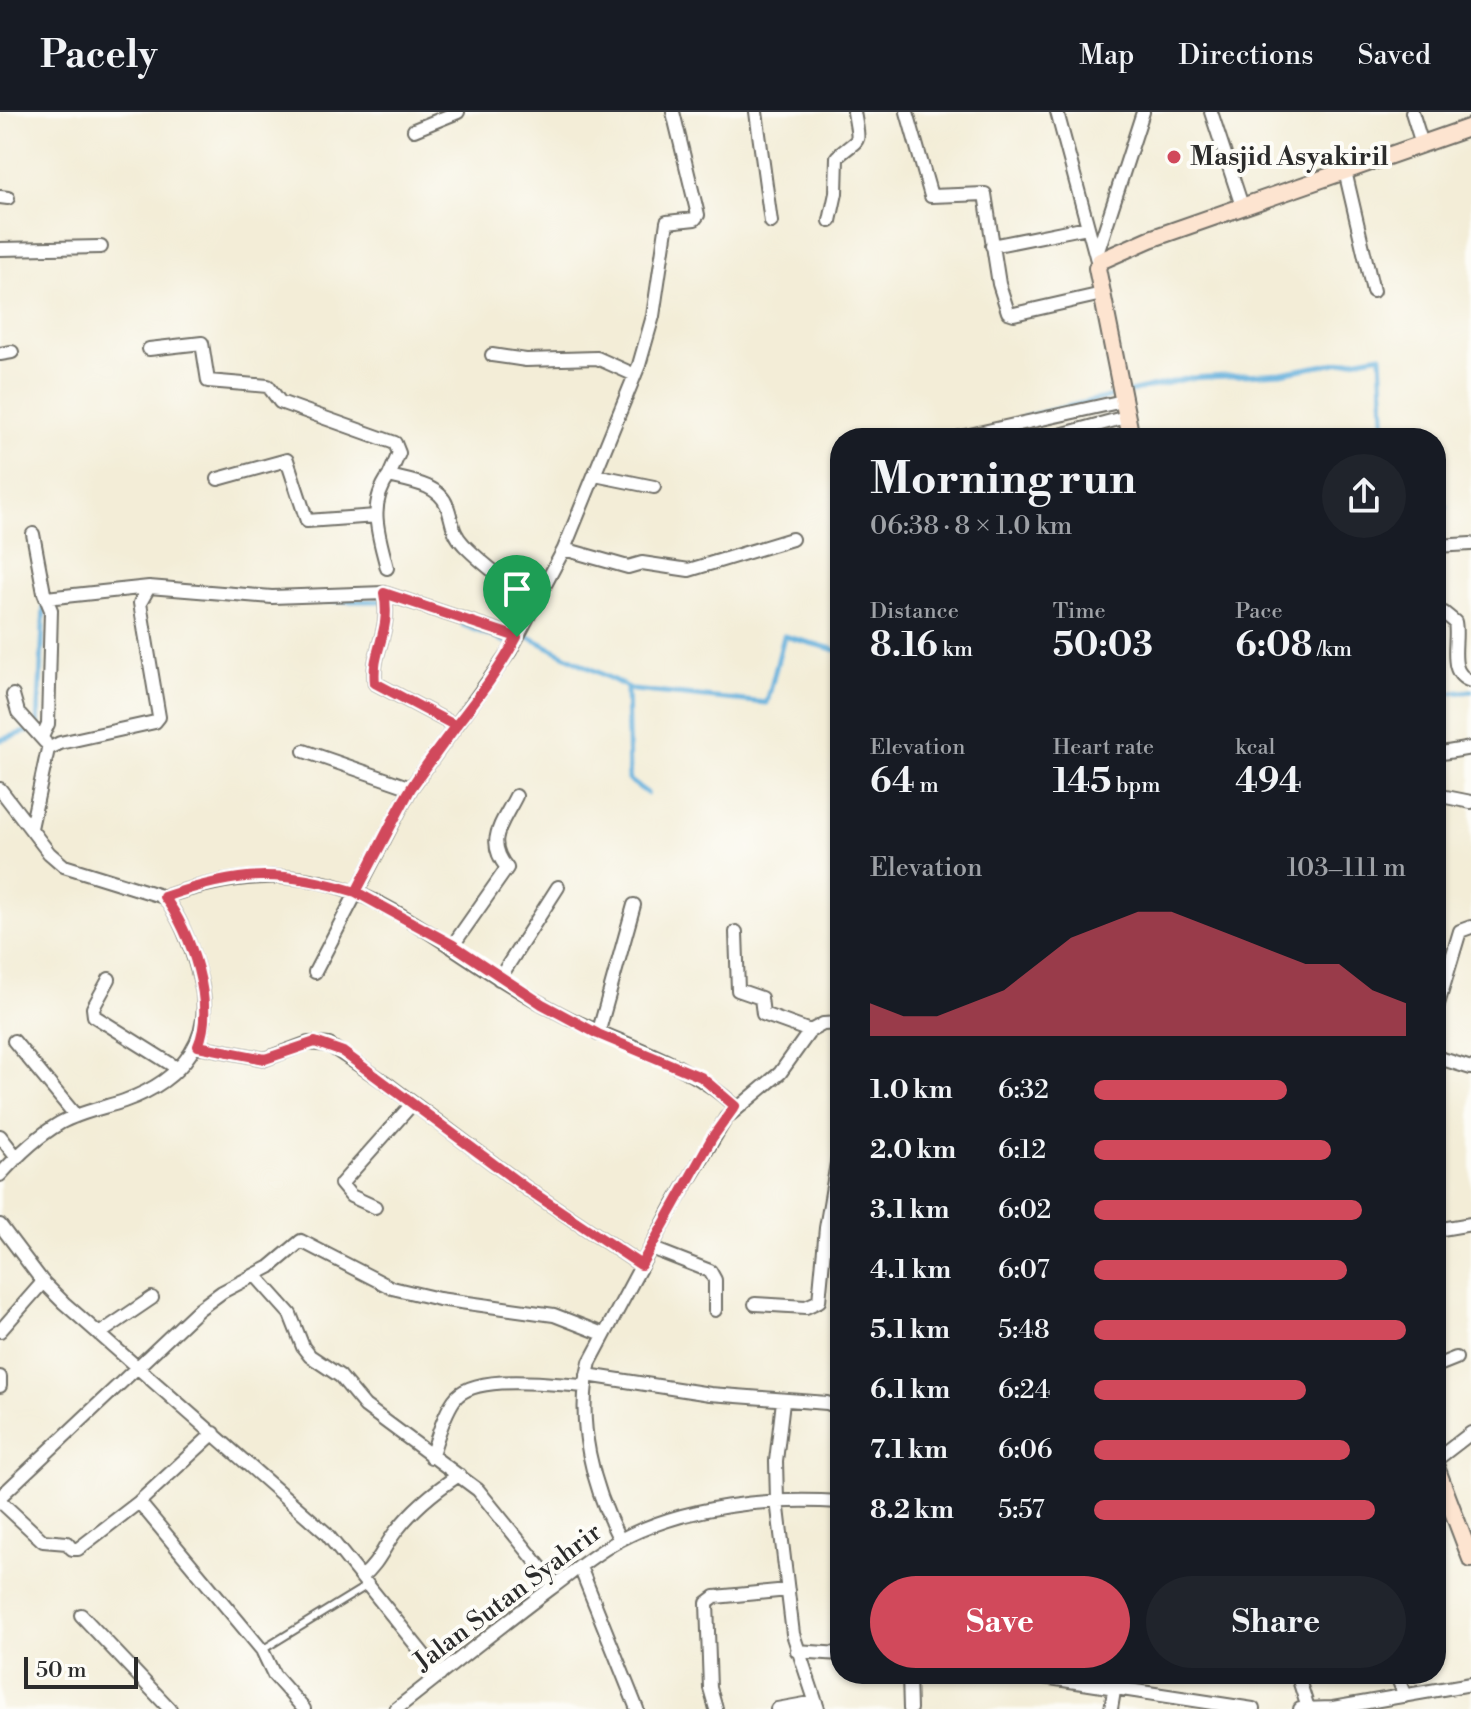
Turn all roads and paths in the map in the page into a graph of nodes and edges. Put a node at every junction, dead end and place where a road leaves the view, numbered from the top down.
1 (458, 112) edge
2 (673, 112) edge
3 (756, 112) edge
4 (854, 112) edge
5 (907, 112) edge
6 (1057, 112) edge
7 (1143, 112) edge
8 (1211, 112) edge
9 (1412, 112) edge
10 (1471, 127) edge
11 (414, 130) dead end
12 (1422, 144) junction
13 (1345, 171) junction
14 (1242, 206) junction
15 (830, 221) dead end
16 (771, 222) dead end
17 (1087, 227) junction
18 (992, 246) junction
19 (101, 247) dead end
20 (0, 249) edge
21 (1097, 260) junction
22 (1373, 291) dead end
23 (1102, 294) junction
24 (149, 349) dead end
25 (492, 355) dead end
26 (635, 375) junction
27 (1123, 400) junction
28 (1000, 428) edge
29 (1068, 428) edge
30 (1129, 428) edge
31 (595, 475) junction
32 (389, 476) junction
33 (218, 479) dead end
34 (654, 487) dead end
35 (376, 516) junction
36 (33, 534) dead end
37 (792, 539) dead end
38 (1471, 544) edge
39 (1446, 545) edge
40 (564, 549) junction
41 (387, 568) dead end
42 (146, 591) junction
43 (385, 598) junction
44 (48, 603) junction
45 (536, 605) junction
46 (1446, 615) edge
47 (514, 642) junction
48 (1471, 681) edge
49 (13, 695) dead end
50 (456, 726) junction
51 (41, 737) junction
52 (1471, 748) edge
53 (304, 751) dead end
54 (1446, 752) edge
55 (411, 788) junction
56 (0, 789) edge
57 (516, 796) dead end
58 (1446, 797) edge
59 (1471, 802) edge
60 (31, 828) junction
61 (558, 887) dead end
62 (356, 892) junction
63 (164, 897) junction
64 (634, 905) dead end
65 (1471, 927) edge
66 (736, 932) dead end
67 (453, 945) junction
68 (315, 972) dead end
69 (1446, 978) edge
70 (109, 979) dead end
71 (499, 979) junction
72 (830, 1024) edge
73 (810, 1031) junction
74 (598, 1034) junction
75 (14, 1041) dead end
76 (198, 1046) junction
77 (1446, 1060) edge
78 (177, 1068) junction
79 (1471, 1068) edge
80 (413, 1103) junction
81 (735, 1106) junction
82 (76, 1116) junction
83 (0, 1136) edge
84 (17, 1158) junction
85 (0, 1175) edge
86 (830, 1204) edge
87 (375, 1207) dead end
88 (1471, 1224) edge
89 (0, 1225) edge
90 (1446, 1228) edge
91 (651, 1248) junction
92 (641, 1265) junction
93 (256, 1276) junction
94 (43, 1282) junction
95 (152, 1298) dead end
96 (755, 1304) dead end
97 (715, 1310) dead end
98 (0, 1331) edge
99 (99, 1334) junction
100 (603, 1334) junction
101 (1456, 1358) dead end
102 (1446, 1362) edge
103 (136, 1367) junction
104 (0, 1377) edge
105 (586, 1381) junction
106 (0, 1386) edge
107 (783, 1401) junction
108 (830, 1404) edge
109 (214, 1433) junction
110 (1471, 1433) edge
111 (1446, 1452) edge
112 (431, 1457) junction
113 (459, 1475) junction
114 (0, 1499) edge
115 (777, 1500) junction
116 (139, 1502) junction
117 (830, 1502) edge
118 (1446, 1503) edge
119 (1465, 1527) edge
120 (620, 1540) junction
121 (1471, 1559) edge
122 (580, 1567) junction
123 (365, 1581) junction
124 (555, 1585) junction
125 (788, 1590) junction
126 (81, 1615) dead end
127 (262, 1650) junction
128 (797, 1651) junction
129 (830, 1653) edge
130 (440, 1675) junction
131 (909, 1684) edge
132 (1107, 1684) edge
133 (1300, 1684) edge
134 (1400, 1684) edge
135 (1471, 1684) edge
136 (1115, 1685) junction
137 (1405, 1696) junction
138 (817, 1705) edge
139 (1363, 1706) edge
140 (1308, 1708) edge
141 (1333, 1708) edge
142 (170, 1709) edge
143 (304, 1709) edge
144 (396, 1709) edge
145 (637, 1709) edge
146 (716, 1709) edge
147 (777, 1709) edge
148 (910, 1709) edge
149 (1111, 1709) edge
150 (1253, 1709) edge
151 (1300, 1709) edge

1 - 11 street
2 - 26 street
3 - 16 street
4 - 15 street
5 - 18 street
6 - 17 street
7 - 21 street
8 - 14 street
9 - 12 street
10 - 12 street
12 - 13 street
13 - 14 street
13 - 22 street
14 - 21 street
17 - 18 street
17 - 21 street
18 - 23 street
19 - 20 street
21 - 23 street
23 - 27 street
24 - 32 street
25 - 26 street
26 - 31 street
27 - 28 street
27 - 29 street
27 - 30 street
31 - 34 street
31 - 40 street
32 - 35 street
32 - 45 street
33 - 35 street
35 - 41 street
36 - 44 street
37 - 40 street
38 - 39 street
40 - 45 street
42 - 43 street
42 - 44 street
42 - 51 street
43 - 47 street
43 - 50 street
44 - 51 street
45 - 47 street
46 - 48 street
47 - 50 street
49 - 51 street
50 - 55 street
51 - 60 street
52 - 54 street
53 - 55 street
55 - 62 street
56 - 60 street
57 - 67 street
58 - 59 street
60 - 63 street
61 - 71 street
62 - 63 street
62 - 67 street
62 - 68 street
63 - 76 street
64 - 74 street
65 - 69 street
66 - 73 street
67 - 71 street
70 - 78 street
71 - 74 street
72 - 73 street
73 - 81 street
74 - 81 street
75 - 82 street
76 - 78 street
76 - 80 street
77 - 79 street
78 - 82 street
80 - 87 street
80 - 92 street
81 - 91 street
82 - 84 street
83 - 84 street
84 - 85 street
86 - 96 street
88 - 90 street
89 - 94 street
91 - 92 street
91 - 97 street
92 - 100 street
93 - 100 street
93 - 103 street
93 - 112 street
94 - 98 street
94 - 99 street
95 - 99 street
99 - 103 street
100 - 105 street
101 - 102 street
103 - 109 street
103 - 114 street
104 - 106 street
105 - 107 street
105 - 112 street
105 - 120 street
107 - 108 street
107 - 115 street
109 - 116 street
109 - 123 street
110 - 111 street
112 - 113 street
113 - 123 street
113 - 124 street
114 - 116 street
115 - 117 street, Jalan Sutan Syahrir
115 - 120 street, Jalan Sutan Syahrir
115 - 125 street
116 - 127 street
118 - 119 street
119 - 121 street
120 - 122 street, Jalan Sutan Syahrir
122 - 124 street, Jalan Sutan Syahrir
122 - 145 street
123 - 127 lane
123 - 130 street
124 - 130 street, Jalan Sutan Syahrir
125 - 128 street
125 - 146 street
126 - 142 street
127 - 143 street
128 - 129 street
128 - 138 street
130 - 144 street, Jalan Sutan Syahrir
131 - 148 street
132 - 136 street
133 - 140 street
134 - 137 street
135 - 137 street
136 - 149 street
136 - 150 street
137 - 139 street
138 - 147 street
139 - 141 street
140 - 141 street
140 - 151 street

